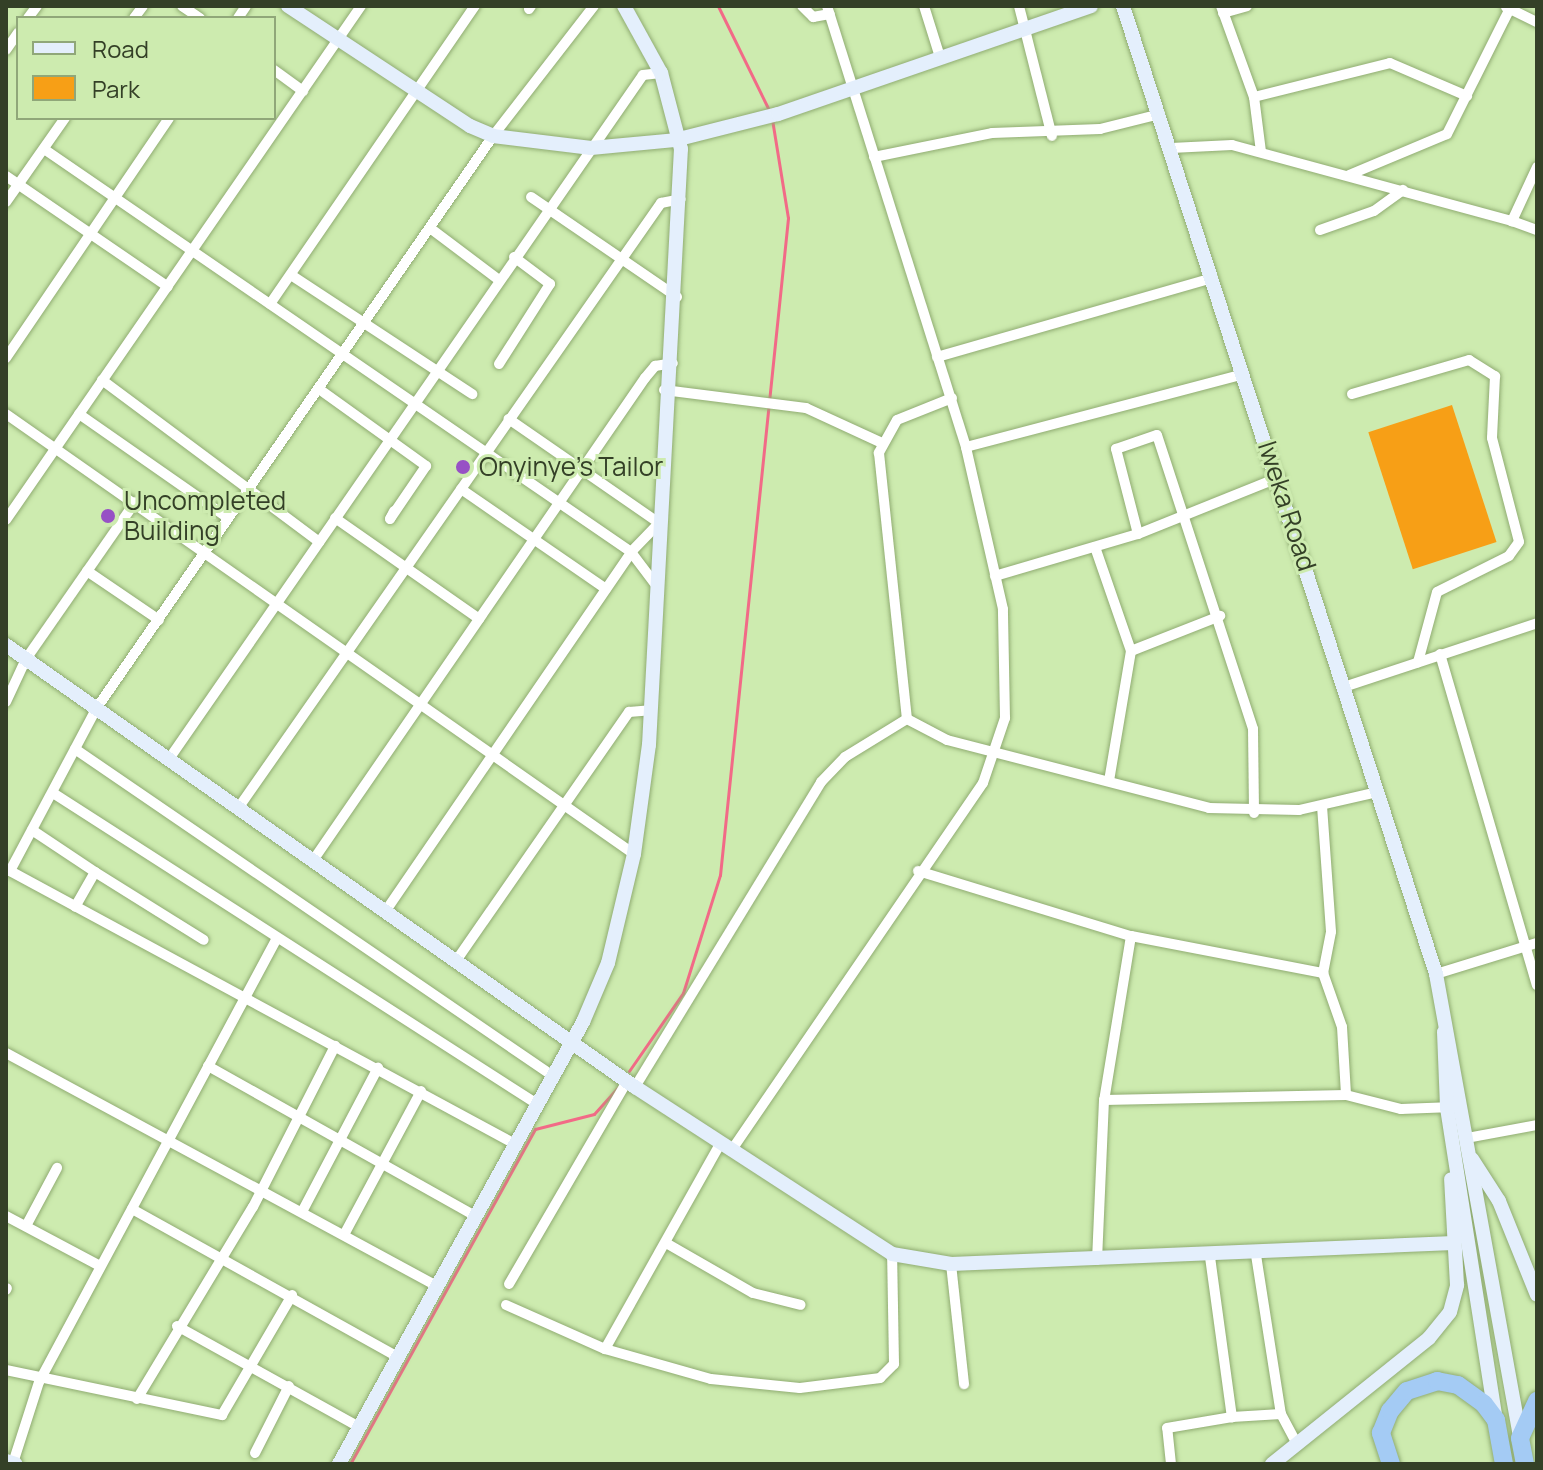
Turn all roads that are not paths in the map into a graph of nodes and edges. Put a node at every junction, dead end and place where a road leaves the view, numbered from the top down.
1 (288, 6) edge
2 (361, 6) edge
3 (475, 6) edge
4 (594, 6) edge
5 (624, 6) edge
6 (802, 6) edge
7 (924, 6) edge
8 (1019, 6) edge
9 (1091, 6) edge
10 (1123, 6) edge
11 (1247, 6) edge
12 (1508, 7) edge
13 (829, 10) edge
14 (1222, 10) edge
15 (1537, 22) edge
16 (1025, 27) junction
17 (337, 41) junction
18 (939, 54) junction
19 (276, 71) edge
20 (661, 73) junction
21 (855, 88) junction
22 (303, 91) junction
23 (415, 94) junction
24 (1467, 96) junction
25 (1254, 97) junction
26 (1160, 114) junction
27 (64, 120) edge
28 (168, 120) edge
29 (493, 136) junction
30 (1052, 136) junction
31 (680, 138) junction
32 (591, 148) junction
33 (1171, 148) junction
34 (44, 149) junction
35 (1261, 152) junction
36 (874, 157) junction
37 (1537, 167) edge
38 (1349, 175) junction
39 (6, 176) edge
40 (18, 185) junction
41 (1403, 190) junction
42 (531, 197) dead end
43 (115, 198) junction
44 (681, 199) junction
45 (6, 202) edge
46 (548, 208) junction
47 (1512, 221) junction
48 (430, 228) junction
49 (1320, 230) dead end
50 (1537, 230) edge
51 (90, 234) junction
52 (192, 252) junction
53 (514, 257) junction
54 (620, 260) junction
55 (291, 275) junction
56 (1213, 278) junction
57 (499, 280) junction
58 (168, 287) junction
59 (677, 297) junction
60 (270, 304) junction
61 (366, 321) junction
62 (343, 355) junction
63 (937, 357) junction
64 (6, 358) edge
65 (673, 363) junction
66 (499, 364) dead end
67 (436, 371) junction
68 (1244, 374) junction
69 (102, 380) junction
70 (319, 389) junction
71 (667, 390) junction
72 (472, 394) dead end
73 (1352, 394) dead end
74 (952, 398) junction
75 (414, 403) junction
76 (6, 414) edge
77 (79, 414) junction
78 (509, 419) junction
79 (389, 439) junction
80 (882, 443) junction
81 (966, 447) junction
82 (55, 448) junction
83 (485, 454) junction
84 (582, 470) junction
85 (1280, 477) junction
86 (461, 489) junction
87 (249, 493) junction
88 (135, 502) junction
89 (559, 504) junction
90 (394, 511) dead end
91 (1184, 515) junction
92 (228, 518) junction
93 (335, 518) junction
94 (6, 520) edge
95 (659, 523) junction
96 (1138, 534) junction
97 (535, 539) junction
98 (319, 542) junction
99 (1095, 547) junction
100 (205, 551) junction
101 (631, 552) junction
102 (406, 569) junction
103 (87, 571) junction
104 (995, 576) junction
105 (657, 587) junction
106 (606, 589) junction
107 (276, 607) junction
108 (1220, 616) junction
109 (479, 619) junction
110 (159, 620) junction
111 (1536, 626) edge
112 (6, 645) edge
113 (1131, 651) junction
114 (1440, 654) junction
115 (346, 656) junction
116 (26, 659) junction
117 (1418, 662) junction
118 (1344, 687) junction
119 (6, 702) edge
120 (422, 704) junction
121 (96, 709) junction
122 (650, 710) junction
123 (907, 719) junction
124 (75, 749) junction
125 (495, 752) junction
126 (997, 754) junction
127 (169, 759) junction
128 (1109, 781) junction
129 (1377, 792) junction
130 (53, 793) junction
131 (565, 800) junction
132 (1322, 806) junction
133 (239, 807) junction
134 (1254, 813) junction
135 (32, 830) junction
136 (634, 854) junction
137 (314, 859) junction
138 (918, 871) junction
139 (95, 872) junction
140 (8, 875) edge
141 (75, 907) junction
142 (387, 909) junction
143 (1131, 936) junction
144 (277, 938) junction
145 (204, 940) dead end
146 (1532, 945) edge
147 (458, 958) junction
148 (1323, 973) junction
149 (1436, 974) junction
150 (1537, 985) edge
151 (245, 1000) junction
152 (1444, 1008) junction
153 (572, 1041) junction
154 (335, 1046) junction
155 (6, 1053) edge
156 (208, 1066) junction
157 (378, 1068) junction
158 (553, 1076) junction
159 (631, 1084) junction
160 (421, 1091) junction
161 (1346, 1095) junction
162 (1104, 1100) junction
163 (537, 1104) junction
164 (1462, 1107) junction
165 (1447, 1108) junction
166 (300, 1116) junction
167 (1537, 1125) edge
168 (340, 1138) junction
169 (1467, 1138) junction
170 (168, 1139) junction
171 (515, 1144) junction
172 (726, 1148) junction
173 (1469, 1154) junction
174 (1454, 1159) junction
175 (383, 1161) junction
176 (57, 1168) dead end
177 (259, 1187) junction
178 (132, 1209) junction
179 (303, 1210) junction
180 (6, 1216) edge
181 (475, 1216) junction
182 (26, 1226) junction
183 (345, 1233) junction
184 (666, 1243) junction
185 (1454, 1243) junction
186 (892, 1254) junction
187 (1256, 1255) junction
188 (1210, 1257) junction
189 (223, 1260) junction
190 (1097, 1260) junction
191 (951, 1264) junction
192 (100, 1266) junction
193 (509, 1284) dead end
194 (437, 1286) junction
195 (292, 1295) junction
196 (1537, 1295) edge
197 (506, 1305) dead end
198 (801, 1305) dead end
199 (177, 1326) junction
200 (605, 1349) junction
201 (398, 1357) junction
202 (253, 1367) junction
203 (6, 1370) edge
204 (39, 1382) junction
205 (964, 1384) dead end
206 (289, 1386) junction
207 (137, 1399) junction
208 (1537, 1401) edge
209 (1281, 1414) junction
210 (1232, 1417) junction
211 (1496, 1420) junction
212 (359, 1427) junction
213 (1520, 1438) junction
214 (1297, 1444) junction
215 (255, 1453) dead end
216 (6, 1461) edge
217 (15, 1464) edge
218 (339, 1464) edge
219 (1171, 1464) edge
220 (1272, 1464) edge
221 (1391, 1464) edge
222 (1504, 1464) edge
223 (1525, 1464) edge

1 - 17 street
2 - 17 street
3 - 23 street
4 - 29 street
5 - 20 street
6 - 13 street
7 - 18 street
8 - 16 street
9 - 16 street
10 - 26 street, Iweka Road
11 - 14 street
12 - 15 street
12 - 24 street
13 - 21 street
14 - 25 street
16 - 18 street
16 - 30 street
17 - 22 street
17 - 23 street
18 - 21 street
19 - 22 street
20 - 31 street
20 - 32 street
21 - 31 street
21 - 36 street
22 - 52 street
23 - 29 street
23 - 55 street
24 - 25 street
24 - 38 street
25 - 35 street
26 - 30 street
26 - 33 street, Iweka Road
27 - 34 street
28 - 43 street
29 - 32 street
29 - 48 street
30 - 36 street
31 - 32 street
31 - 44 street
32 - 46 street
33 - 35 street
33 - 56 street, Iweka Road
34 - 40 street
34 - 43 street
35 - 38 street
36 - 63 street
37 - 47 street
38 - 41 street
39 - 40 street
40 - 45 street
40 - 51 street
41 - 47 street
41 - 49 street
42 - 46 street
43 - 51 street
43 - 52 street
44 - 54 street
44 - 59 street
46 - 53 street
46 - 54 street
47 - 50 street
48 - 57 street
48 - 61 street
51 - 58 street
51 - 64 street
52 - 58 street
52 - 60 street
53 - 57 street
53 - 66 street
54 - 59 street
54 - 78 street
55 - 60 street
55 - 61 street
56 - 63 street
56 - 68 street, Iweka Road
57 - 67 street
58 - 69 street
59 - 65 street
60 - 62 street
61 - 62 street
61 - 67 street
62 - 70 street
62 - 75 street
63 - 74 street
65 - 71 street
65 - 84 street
67 - 72 street
67 - 75 street
68 - 81 street
68 - 85 street, Iweka Road
69 - 77 street
69 - 87 street
70 - 79 street
70 - 87 street
71 - 80 street
71 - 95 street
73 - 117 street
74 - 80 street
74 - 81 street
75 - 79 street
75 - 83 street
76 - 82 street
77 - 82 street
77 - 92 street
78 - 83 street
78 - 84 street
79 - 90 street
79 - 93 street
80 - 123 street
81 - 104 street
82 - 88 street
82 - 94 street
83 - 86 street
83 - 89 street
84 - 89 street
84 - 95 street
85 - 91 street
85 - 118 street, Iweka Road
86 - 97 street
86 - 102 street
87 - 92 street
87 - 98 street
88 - 100 street
88 - 103 street
89 - 97 street
89 - 101 street
91 - 96 street
91 - 96 street
91 - 108 street
92 - 100 street
93 - 98 street
93 - 102 street
95 - 101 street
95 - 105 street
96 - 99 street
97 - 106 street
97 - 109 street
98 - 107 street
99 - 104 street
99 - 113 street
100 - 107 street
100 - 110 street
101 - 105 street
101 - 106 street
102 - 109 street
102 - 115 street
103 - 110 street
103 - 116 street
104 - 126 street
105 - 122 street
106 - 125 street
107 - 115 street
107 - 127 street
108 - 113 street
108 - 134 street
109 - 120 street
110 - 121 street
111 - 114 street
112 - 116 street
113 - 128 street
114 - 117 street
114 - 146 street
115 - 120 street
115 - 133 street
116 - 119 street
116 - 121 street
117 - 118 street
118 - 129 street, Iweka Road
120 - 125 street
120 - 137 street
121 - 124 street
121 - 127 street
122 - 131 street
122 - 136 street
123 - 126 street
123 - 159 street
124 - 130 street
124 - 158 street
125 - 131 street
125 - 142 street
126 - 128 street
126 - 138 street
127 - 133 street
128 - 134 street
129 - 132 street
129 - 149 street, Iweka Road
130 - 135 street
130 - 144 street
131 - 136 street
131 - 147 street
132 - 134 street
132 - 148 street
133 - 137 street
135 - 139 street
135 - 140 street
136 - 153 street
137 - 142 street
138 - 143 street
138 - 172 street
139 - 141 street
139 - 145 street
140 - 141 street
141 - 151 street
142 - 147 street
143 - 148 street
143 - 162 street
144 - 151 street
144 - 163 street
146 - 149 street
146 - 150 street
147 - 153 street
148 - 161 street
149 - 152 street, Iweka Road
151 - 154 street
151 - 156 street
152 - 164 street
152 - 165 street
153 - 158 street
153 - 159 street
154 - 157 street
154 - 166 street
155 - 170 street
156 - 166 street
156 - 170 street
157 - 160 street
157 - 168 street
158 - 163 street
159 - 172 street
159 - 193 street
160 - 171 street
160 - 175 street
161 - 162 street
161 - 165 street
162 - 190 street
163 - 171 street
164 - 165 street
164 - 169 street
165 - 174 street
166 - 168 street
166 - 177 street
167 - 169 street
168 - 175 street
168 - 179 street
169 - 173 street
170 - 177 street
170 - 178 street
171 - 181 street
172 - 184 street
172 - 186 street
173 - 196 street
173 - 213 street
174 - 185 street
174 - 211 street
175 - 181 street
175 - 183 street
176 - 182 street
177 - 179 street
177 - 189 street
178 - 189 street
178 - 192 street
179 - 183 street
180 - 182 street
181 - 194 street
182 - 192 street
183 - 194 street
184 - 198 street
184 - 200 street
185 - 187 street
185 - 214 street
186 - 191 street
186 - 200 street
187 - 188 street
187 - 209 street
188 - 190 street
188 - 210 street
189 - 195 street
189 - 199 street
190 - 191 street
191 - 205 street
192 - 204 street
194 - 201 street
195 - 201 street
195 - 202 street
197 - 200 street
199 - 202 street
199 - 207 street
201 - 212 street
202 - 206 street
202 - 207 street
203 - 204 street
204 - 207 street
204 - 217 street
206 - 212 street
206 - 215 street
208 - 213 highway
209 - 210 street
209 - 214 street
210 - 219 street
211 - 221 highway
211 - 222 highway
212 - 218 street
213 - 223 highway
214 - 220 street
216 - 217 street

